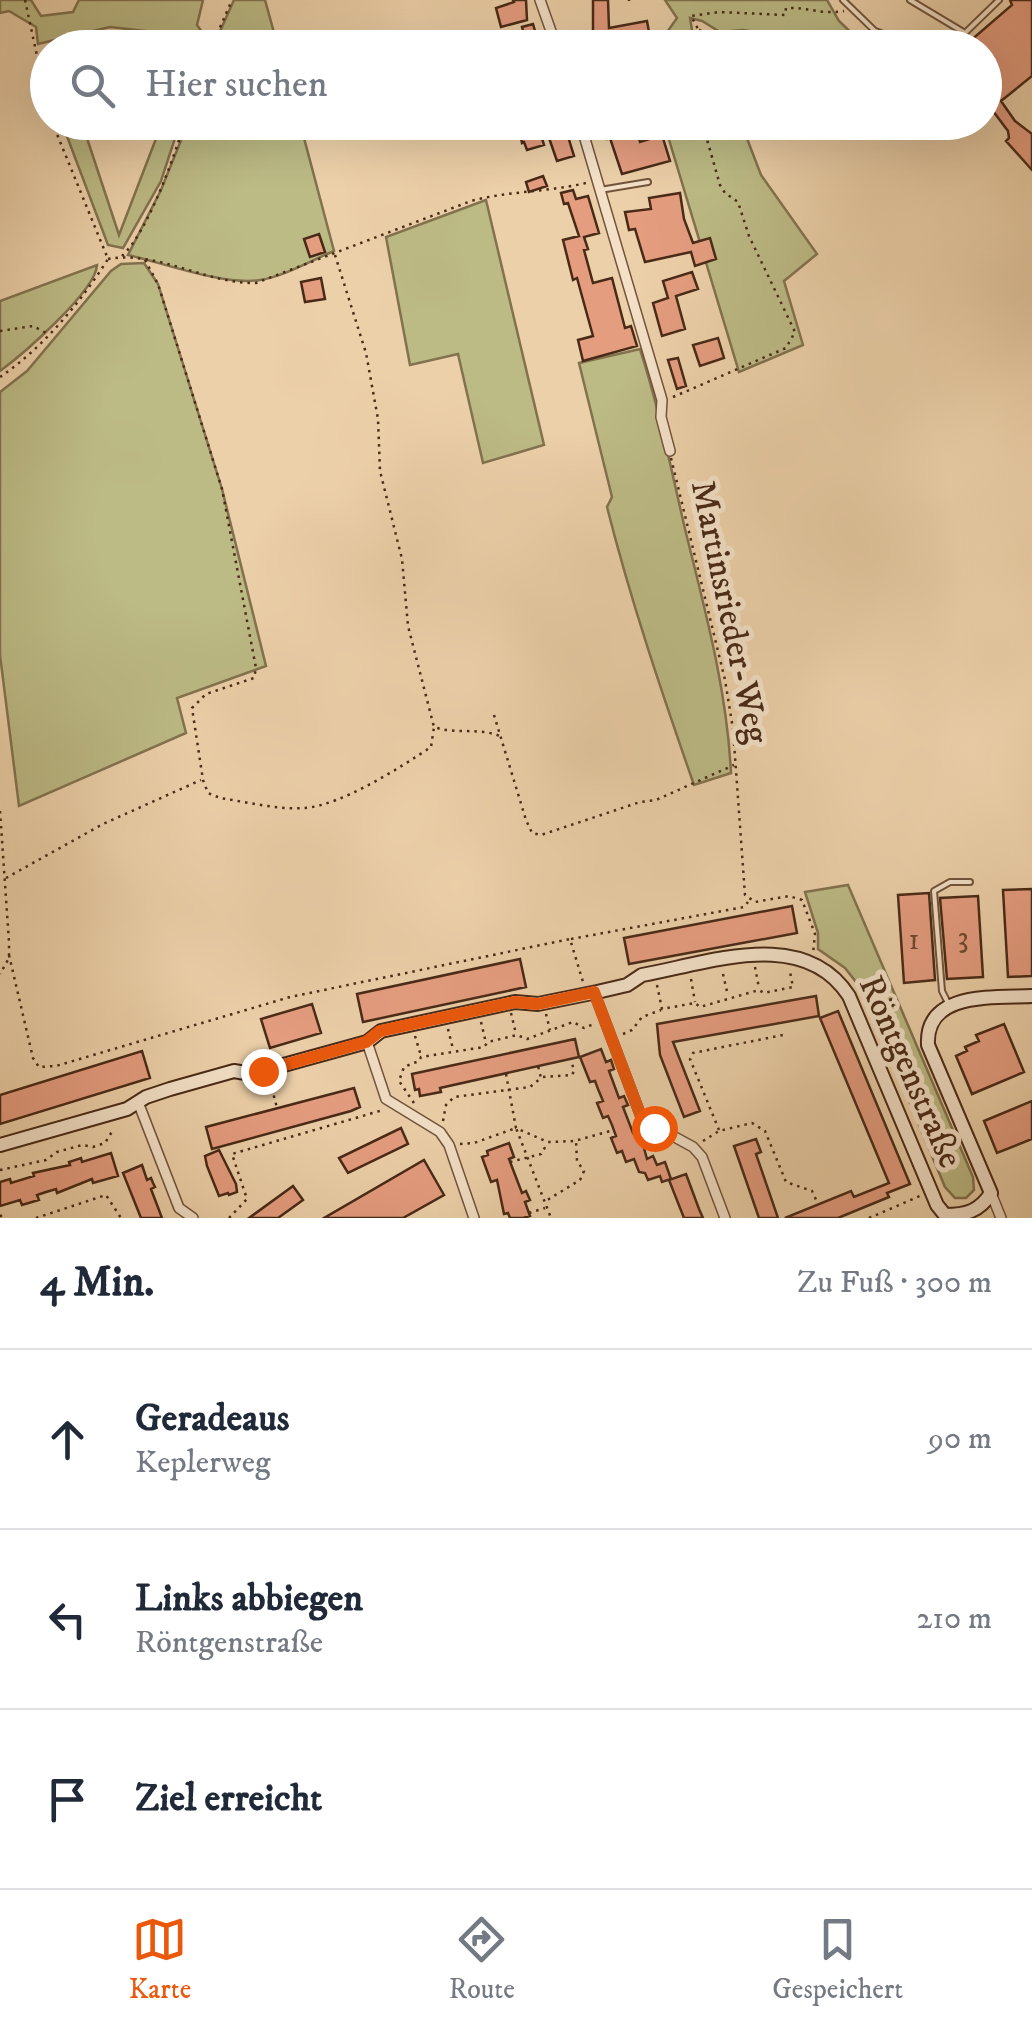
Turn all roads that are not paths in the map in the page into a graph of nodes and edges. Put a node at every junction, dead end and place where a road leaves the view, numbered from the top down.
1 (540, 0) edge
2 (843, 0) edge
3 (910, 0) edge
4 (999, 0) edge
5 (551, 30) edge
6 (873, 30) edge
7 (959, 30) edge
8 (967, 30) edge
9 (585, 140) edge
10 (648, 182) dead end
11 (599, 185) junction
12 (670, 451) road end
13 (970, 882) dead end
14 (590, 993) junction
15 (1032, 996) edge
16 (949, 1006) junction
17 (366, 1042) junction
18 (138, 1102) junction
19 (0, 1145) edge
20 (991, 1193) junction
21 (945, 1217) edge
22 (193, 1218) edge
23 (474, 1218) edge
24 (724, 1218) edge
25 (1001, 1218) edge

1 - 5 street
2 - 6 lane
3 - 7 lane
4 - 8 lane
9 - 11 street
10 - 11 lane
11 - 12 street
13 - 16 lane
14 - 17 street, Röntgenstraße
14 - 21 street, Röntgenstraße
14 - 24 street
15 - 16 street
16 - 20 street
17 - 18 street, Röntgenstraße
17 - 23 street
18 - 19 street, Röntgenstraße
18 - 22 street
20 - 21 street
20 - 25 street

